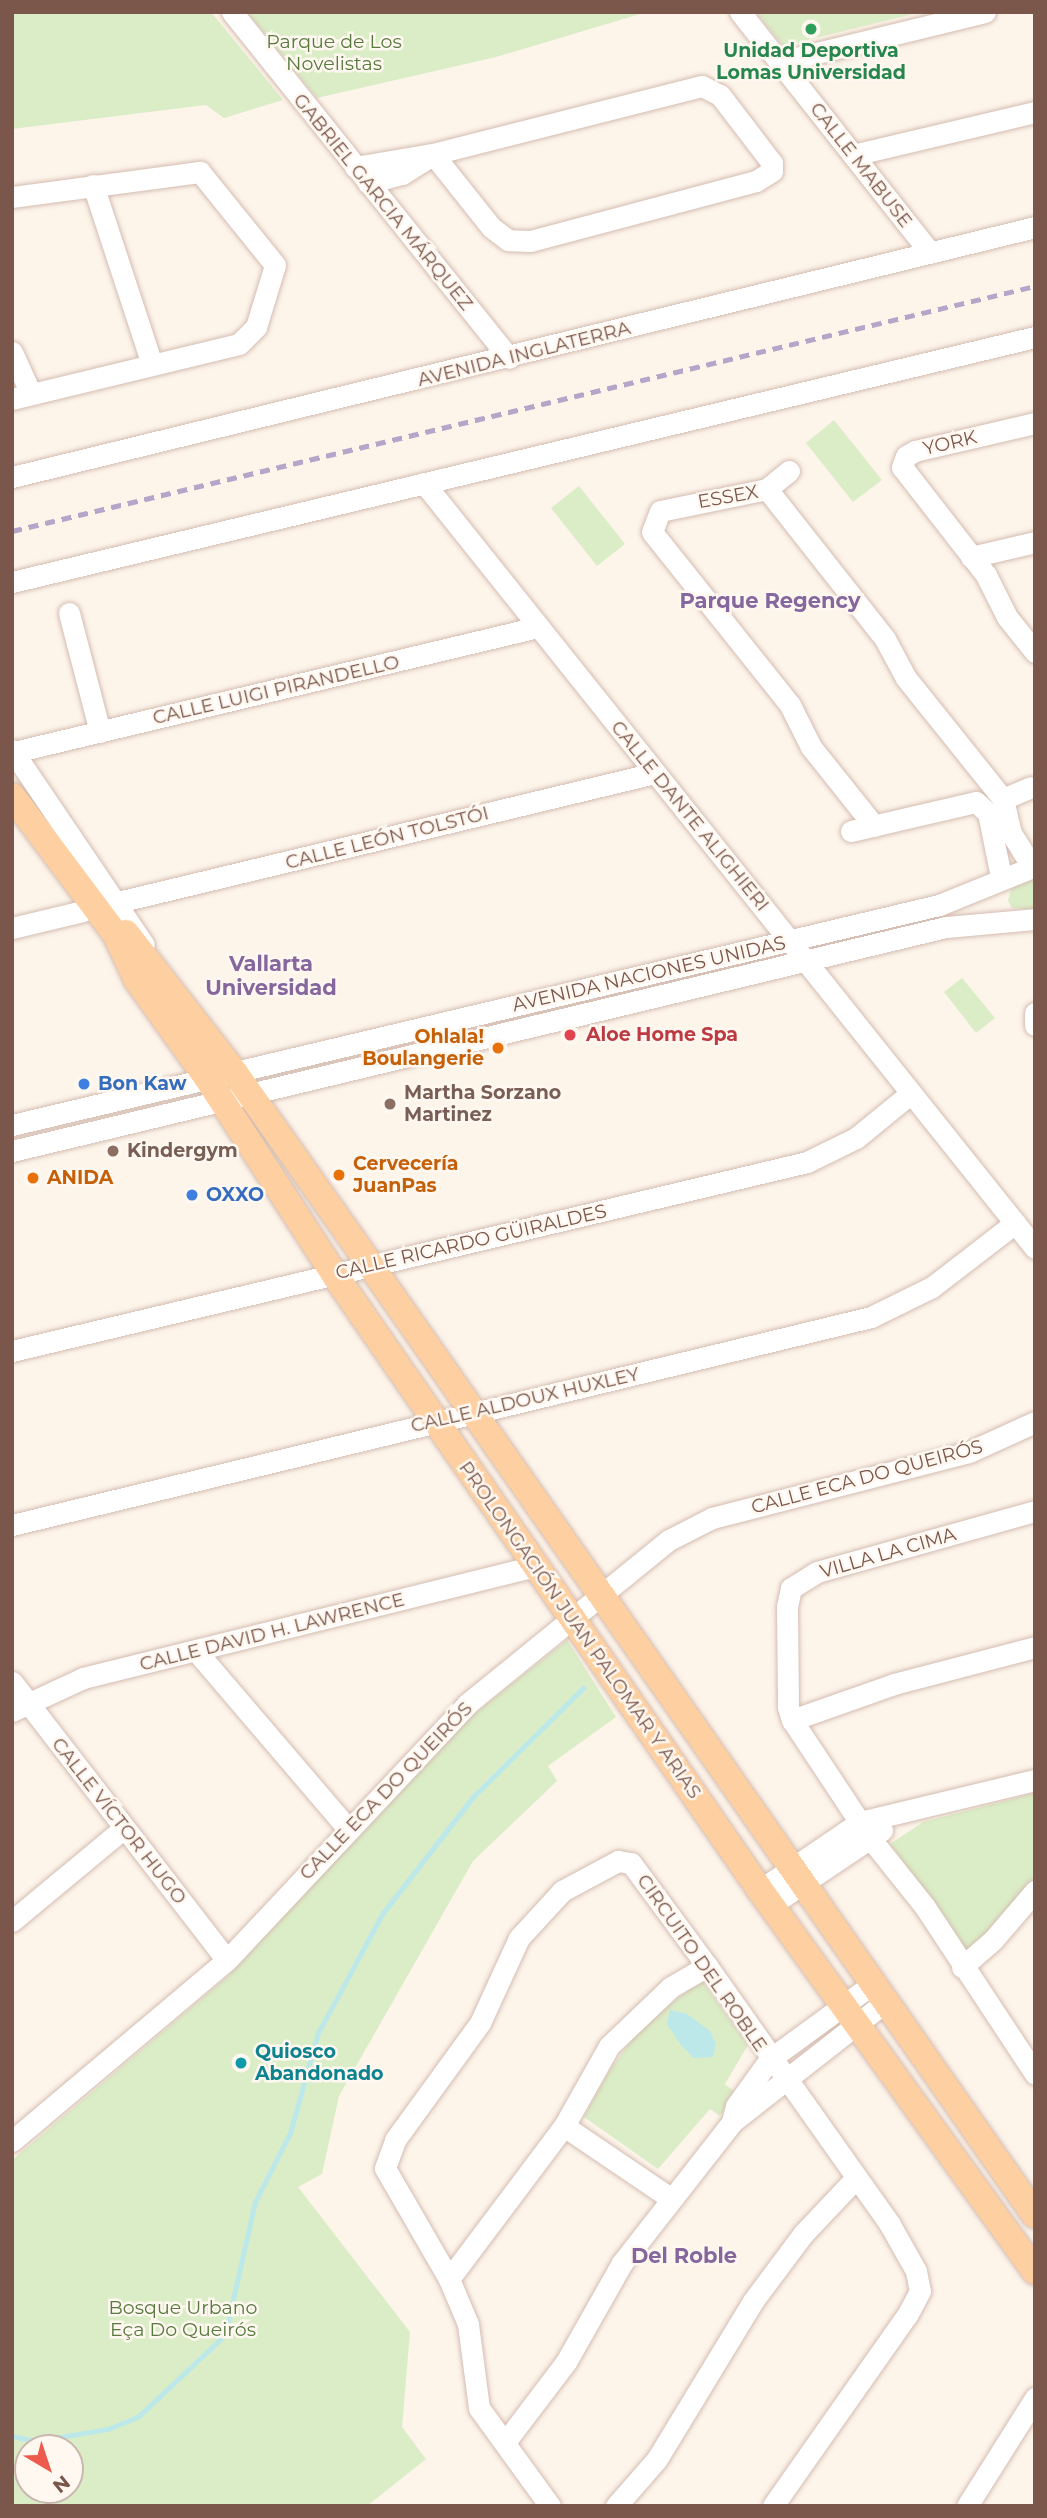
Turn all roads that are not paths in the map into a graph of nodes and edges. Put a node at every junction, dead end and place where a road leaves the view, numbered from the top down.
1 (232, 12) edge
2 (740, 12) edge
3 (985, 12) edge
4 (780, 62) junction
5 (1035, 112) edge
6 (433, 154) junction
7 (853, 155) junction
8 (362, 175) junction
9 (93, 185) junction
10 (12, 197) edge
11 (1035, 227) edge
12 (929, 251) junction
13 (1035, 337) edge
14 (12, 352) edge
15 (509, 358) junction
16 (152, 365) junction
17 (22, 396) edge
18 (1035, 423) edge
19 (789, 471) dead end
20 (12, 477) edge
21 (424, 483) junction
22 (767, 489) junction
23 (1035, 542) edge
24 (971, 557) junction
25 (12, 582) edge
26 (69, 613) dead end
27 (538, 627) junction
28 (1035, 652) edge
29 (100, 732) junction
30 (13, 759) edge
31 (655, 773) junction
32 (1031, 787) dead end
33 (12, 796) edge
34 (1003, 799) junction
35 (12, 813) edge
36 (874, 826) junction
37 (852, 831) dead end
38 (1033, 866) edge
39 (998, 880) junction
40 (118, 902) junction
41 (83, 911) junction
42 (1035, 919) edge
43 (1002, 921) junction
44 (12, 928) edge
45 (789, 941) junction
46 (805, 960) junction
47 (137, 980) junction
48 (166, 982) junction
49 (242, 1084) junction
50 (215, 1090) junction
51 (911, 1093) junction
52 (12, 1125) edge
53 (12, 1151) edge
54 (1015, 1223) junction
55 (1035, 1248) edge
56 (372, 1266) junction
57 (334, 1274) junction
58 (12, 1351) edge
59 (473, 1412) junction
60 (436, 1421) junction
61 (1035, 1422) edge
62 (1035, 1511) edge
63 (12, 1525) edge
64 (537, 1566) junction
65 (601, 1595) junction
66 (573, 1618) junction
67 (1035, 1647) edge
68 (197, 1652) junction
69 (12, 1682) edge
70 (20, 1706) edge
71 (792, 1720) junction
72 (1035, 1780) edge
73 (124, 1828) junction
74 (349, 1829) junction
75 (865, 1830) junction
76 (796, 1877) junction
77 (1035, 1891) edge
78 (765, 1897) junction
79 (12, 1921) edge
80 (227, 1959) junction
81 (707, 1966) junction
82 (962, 1967) junction
83 (878, 1994) junction
84 (849, 2015) junction
85 (770, 2059) junction
86 (1035, 2074) edge
87 (785, 2078) junction
88 (732, 2122) junction
89 (564, 2126) junction
90 (12, 2141) edge
91 (855, 2179) junction
92 (669, 2197) junction
93 (1035, 2215) edge
94 (1035, 2272) edge
95 (449, 2280) junction
96 (1035, 2398) edge
97 (506, 2441) junction
98 (550, 2506) edge
99 (616, 2506) edge
100 (772, 2506) edge
101 (967, 2506) edge

1 - 8 street, GABRIEL GARCIA MÁRQUEZ
2 - 4 street, CALLE MABUSE
3 - 4 street
4 - 7 street, CALLE MABUSE
5 - 7 street
6 - 6 street
6 - 8 street
7 - 12 street, CALLE MABUSE
8 - 15 street, GABRIEL GARCIA MÁRQUEZ
9 - 10 street
9 - 16 street
9 - 16 street
11 - 12 street, AVENIDA INGLATERRA
12 - 15 street, AVENIDA INGLATERRA
13 - 21 street
14 - 17 street
15 - 20 street, AVENIDA INGLATERRA
16 - 17 street
18 - 24 street, YORK
19 - 22 street
21 - 25 street
21 - 27 street, CALLE DANTE ALIGHIERI
22 - 34 street, ESSEX
22 - 36 street, ESSEX
23 - 24 street
24 - 28 street, YORK
26 - 29 street
27 - 29 street, CALLE LUIGI PIRANDELLO
27 - 31 street, CALLE DANTE ALIGHIERI
29 - 30 street, CALLE LUIGI PIRANDELLO
30 - 40 street
30 - 48 main road, PROLONGACIÓN JUAN PALOMAR Y ARIAS
31 - 40 street, CALLE LEÓN TOLSTÓI
31 - 45 street, CALLE DANTE ALIGHIERI
32 - 34 street
33 - 47 main road, PROLONGACIÓN JUAN PALOMAR Y ARIAS
34 - 38 street, ESSEX
35 - 41 street
36 - 37 street
36 - 39 street
38 - 39 street, AVENIDA NACIONES UNIDAS
39 - 43 street
39 - 45 street, AVENIDA NACIONES UNIDAS
40 - 48 street
41 - 44 street
41 - 47 street
42 - 43 street, AVENIDA NACIONES UNIDAS
43 - 46 street, AVENIDA NACIONES UNIDAS
45 - 46 street, CALLE DANTE ALIGHIERI
45 - 49 street, AVENIDA NACIONES UNIDAS
46 - 49 street, AVENIDA NACIONES UNIDAS
46 - 51 street, CALLE DANTE ALIGHIERI
47 - 50 main road, PROLONGACIÓN JUAN PALOMAR Y ARIAS
48 - 49 main road, PROLONGACIÓN JUAN PALOMAR Y ARIAS
49 - 50 street, AVENIDA NACIONES UNIDAS
49 - 56 main road, PROLONGACIÓN JUAN PALOMAR Y ARIAS
50 - 52 street, AVENIDA NACIONES UNIDAS
50 - 53 street, AVENIDA NACIONES UNIDAS
50 - 57 main road, PROLONGACIÓN JUAN PALOMAR Y ARIAS
51 - 54 street, CALLE DANTE ALIGHIERI
51 - 56 street, CALLE RICARDO GÜIRALDES
54 - 55 street, CALLE DANTE ALIGHIERI
54 - 59 street, CALLE ALDOUX HUXLEY
56 - 57 street, CALLE RICARDO GÜIRALDES
56 - 59 main road, PROLONGACIÓN JUAN PALOMAR Y ARIAS
57 - 58 street, CALLE RICARDO GÜIRALDES
57 - 60 main road, PROLONGACIÓN JUAN PALOMAR Y ARIAS
59 - 60 street, CALLE ALDOUX HUXLEY
59 - 65 main road, PROLONGACIÓN JUAN PALOMAR Y ARIAS
60 - 63 street, CALLE ALDOUX HUXLEY
60 - 64 main road, PROLONGACIÓN JUAN PALOMAR Y ARIAS
61 - 65 street, CALLE ECA DO QUEIRÓS
62 - 71 street, VILLA LA CIMA
64 - 66 main road, PROLONGACIÓN JUAN PALOMAR Y ARIAS
64 - 68 street, CALLE DAVID H. LAWRENCE
65 - 66 street, CALLE ECA DO QUEIRÓS
65 - 76 main road, PROLONGACIÓN JUAN PALOMAR Y ARIAS
66 - 74 street, CALLE ECA DO QUEIRÓS
66 - 78 main road, PROLONGACIÓN JUAN PALOMAR Y ARIAS
67 - 71 street
68 - 70 street, CALLE DAVID H. LAWRENCE
68 - 74 street
69 - 70 street, CALLE VÍCTOR HUGO
70 - 73 street, CALLE VÍCTOR HUGO
71 - 75 street, VILLA LA CIMA
72 - 75 street
73 - 79 street
73 - 80 street, CALLE VÍCTOR HUGO
74 - 80 street, CALLE ECA DO QUEIRÓS
75 - 76 street
75 - 82 street, VILLA LA CIMA
76 - 78 street
76 - 83 main road, PROLONGACIÓN JUAN PALOMAR Y ARIAS
77 - 82 street
78 - 84 main road, PROLONGACIÓN JUAN PALOMAR Y ARIAS
80 - 90 street, CALLE ECA DO QUEIRÓS
81 - 85 street, CIRCUITO DEL ROBLE
81 - 89 street
81 - 95 street, CIRCUITO DEL ROBLE
82 - 86 street, VILLA LA CIMA
83 - 84 street, CIRCUITO DEL ROBLE
83 - 93 main road, PROLONGACIÓN JUAN PALOMAR Y ARIAS
84 - 85 street, CIRCUITO DEL ROBLE
84 - 87 street, CIRCUITO DEL ROBLE
84 - 94 main road, PROLONGACIÓN JUAN PALOMAR Y ARIAS
85 - 87 street, CIRCUITO DEL ROBLE
85 - 88 street
87 - 88 street
87 - 91 street, CIRCUITO DEL ROBLE
88 - 92 street
89 - 92 street
89 - 95 street
91 - 99 street
91 - 100 street, CIRCUITO DEL ROBLE
92 - 97 street
95 - 97 street, CIRCUITO DEL ROBLE
96 - 101 street
97 - 98 street, CIRCUITO DEL ROBLE

